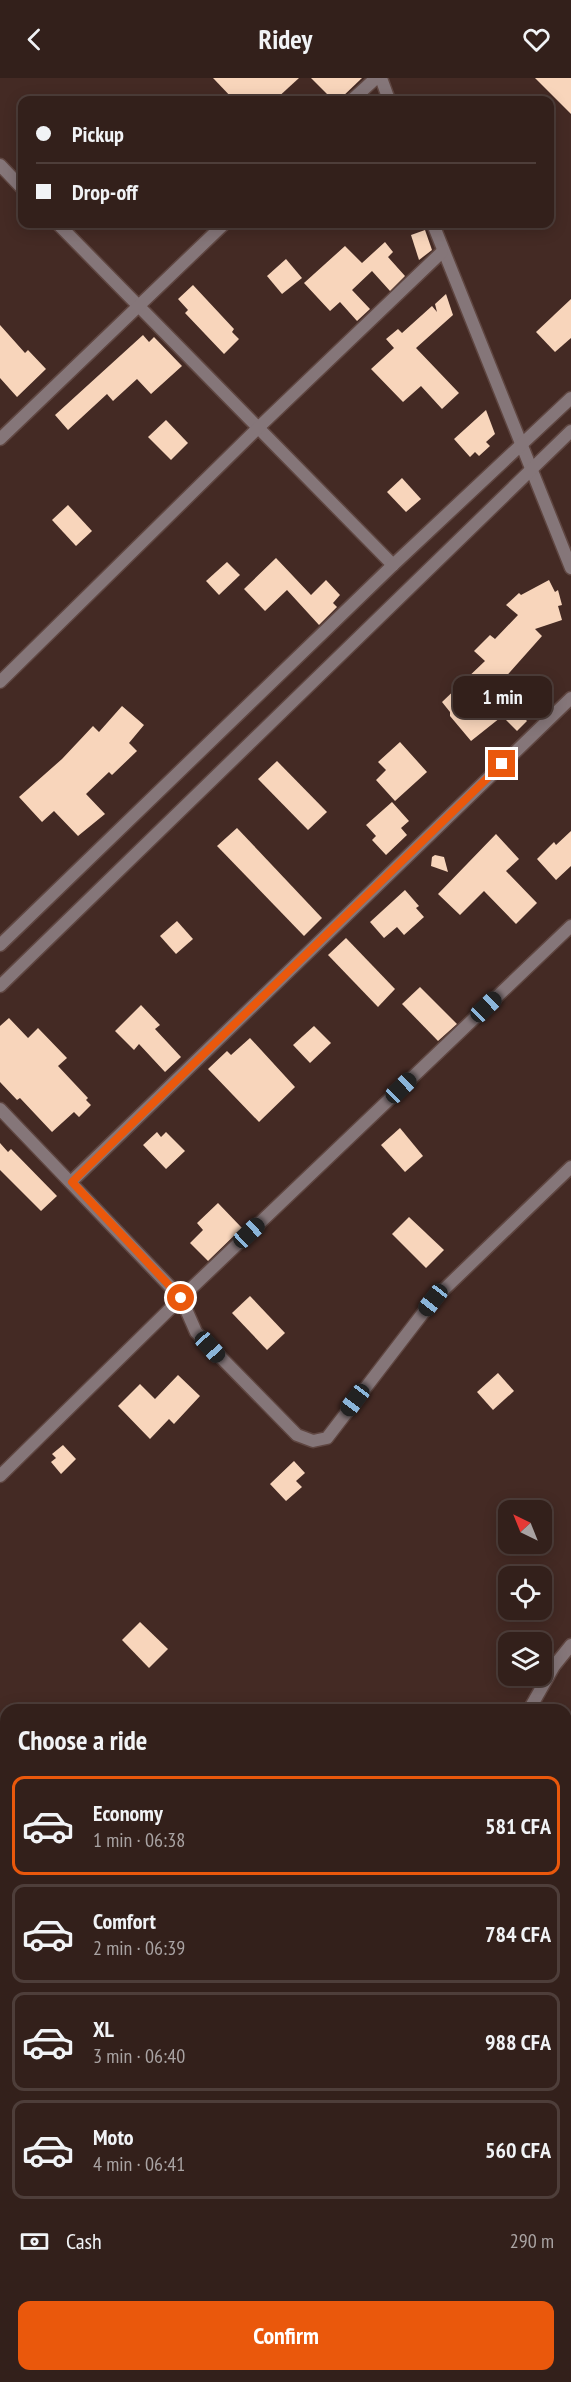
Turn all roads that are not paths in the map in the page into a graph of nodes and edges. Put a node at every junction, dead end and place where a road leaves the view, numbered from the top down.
1 (376, 78) edge
2 (381, 78) edge
3 (356, 96) edge
4 (388, 96) edge
5 (0, 165) edge
6 (18, 184) edge
7 (62, 228) edge
8 (220, 228) edge
9 (434, 228) edge
10 (442, 252) junction
11 (139, 306) junction
12 (571, 398) edge
13 (259, 427) junction
14 (571, 431) edge
15 (0, 440) edge
16 (522, 445) junction
17 (532, 468) junction
18 (393, 565) junction
19 (571, 568) edge
20 (0, 682) edge
21 (571, 698) edge
22 (571, 926) edge
23 (0, 945) edge
24 (0, 986) edge
25 (0, 1109) edge
26 (571, 1167) edge
27 (72, 1182) junction
28 (181, 1298) junction
29 (0, 1476) edge
30 (571, 1645) edge
31 (532, 1704) edge

1 - 3 street
2 - 4 street
5 - 6 street
7 - 11 street
8 - 11 street
9 - 10 street
10 - 13 street
10 - 16 street
11 - 13 street
11 - 15 street
12 - 16 street
13 - 18 street
13 - 20 street
14 - 17 street
16 - 17 street
16 - 18 street
17 - 19 street
17 - 24 street
18 - 23 street
21 - 27 street
22 - 28 street
25 - 27 street
26 - 28 street
27 - 28 street
28 - 29 street
30 - 31 street

